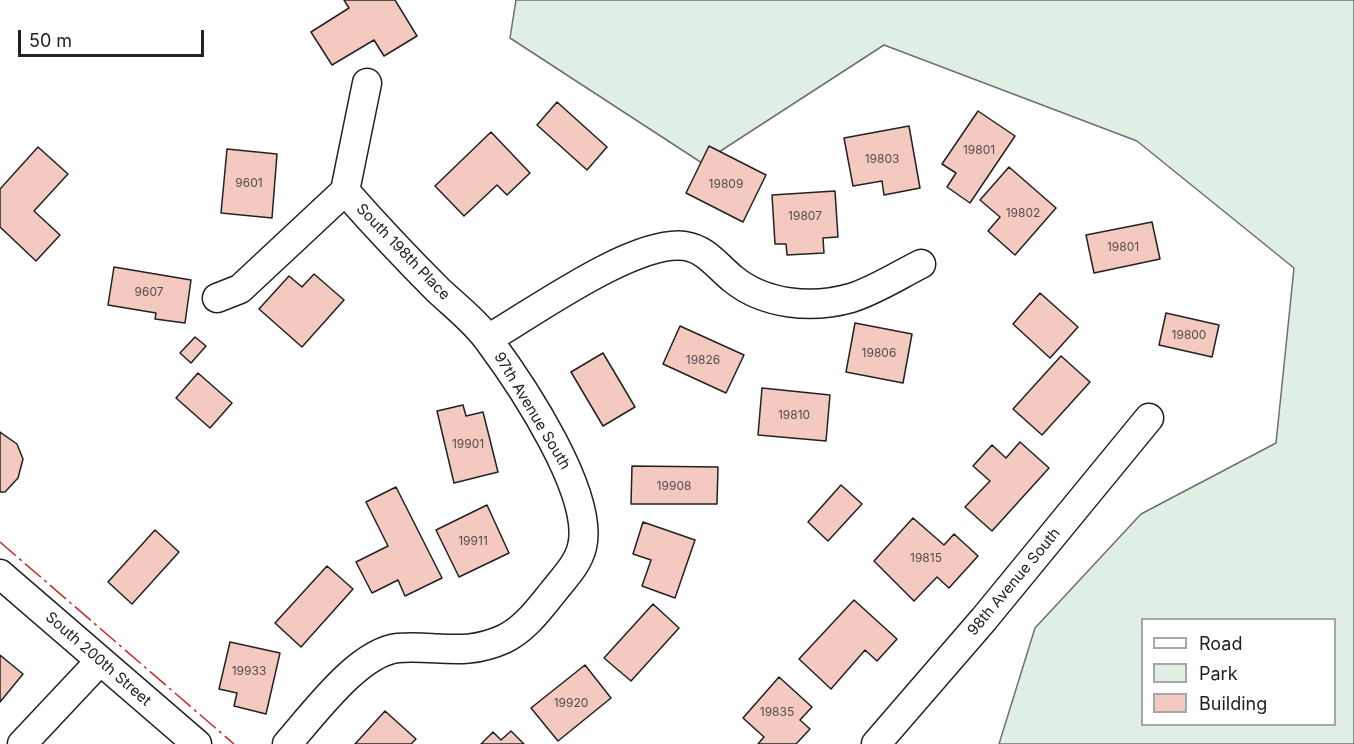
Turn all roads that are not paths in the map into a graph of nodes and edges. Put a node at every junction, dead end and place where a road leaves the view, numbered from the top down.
1 (367, 83) dead end
2 (345, 191) junction
3 (921, 264) dead end
4 (217, 298) dead end
5 (488, 339) junction
6 (1149, 418) dead end
7 (0, 574) edge
8 (100, 661) junction
9 (22, 744) edge
10 (197, 744) edge
11 (287, 744) edge
12 (876, 744) edge

1 - 2 street, South 198th Place
2 - 4 street
2 - 5 street, South 198th Place
3 - 5 street, 97th Avenue South
5 - 11 street, 97th Avenue South
6 - 12 street, 98th Avenue South
7 - 8 street, South 200th Street
8 - 9 street
8 - 10 street, South 200th Street

